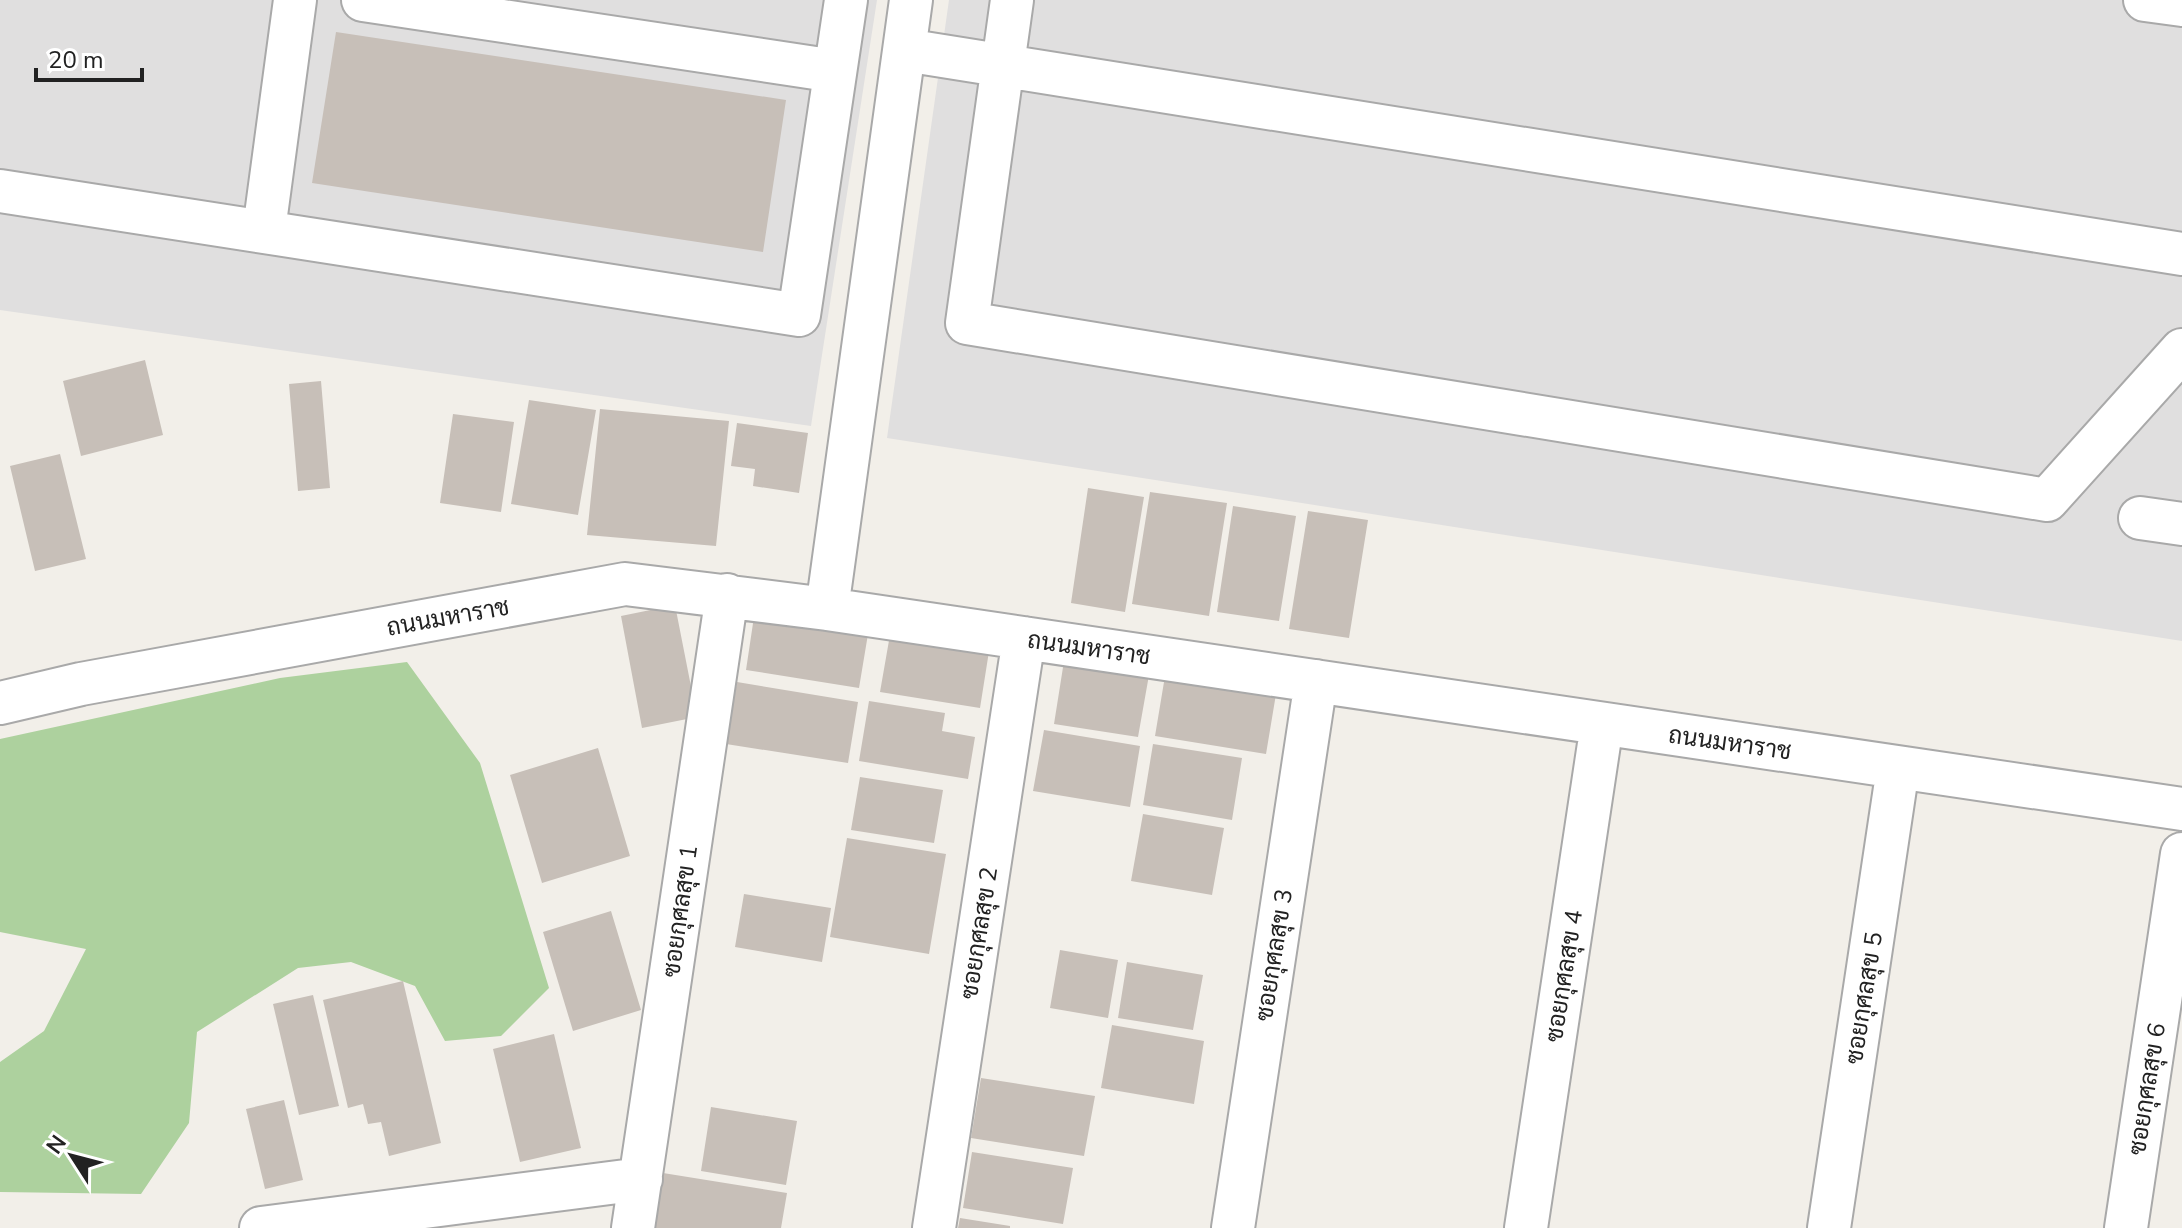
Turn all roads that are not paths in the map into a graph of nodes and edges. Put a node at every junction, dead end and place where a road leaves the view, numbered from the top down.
1 (295, 0) edge
2 (363, 0) edge
3 (846, 0) edge
4 (911, 0) edge
5 (1012, 0) edge
6 (2145, 0) edge
7 (2182, 5) edge
8 (905, 50) junction
9 (1002, 65) junction
10 (835, 71) junction
11 (0, 191) edge
12 (264, 230) junction
13 (2182, 254) edge
14 (2182, 350) edge
15 (2140, 518) dead end
16 (2182, 524) edge
17 (727, 595) junction
18 (827, 609) junction
19 (1024, 638) junction
20 (1316, 681) junction
21 (0, 703) edge
22 (1602, 724) junction
23 (1898, 768) junction
24 (2182, 809) edge
25 (2182, 854) edge
26 (641, 1179) junction
27 (261, 1228) edge
28 (633, 1228) edge
29 (934, 1228) edge
30 (1233, 1228) edge
31 (1526, 1228) edge
32 (1829, 1228) edge
33 (2126, 1228) edge

1 - 12 street
2 - 10 street
3 - 10 street
4 - 8 street
5 - 9 street
6 - 7 street
8 - 9 street
8 - 18 street
9 - 13 street
9 - 14 street
10 - 12 street
11 - 12 street
15 - 16 street
17 - 18 street, ถนนมหาราช
17 - 21 street, ถนนมหาราช
17 - 26 street, ซอยกุศลสุข 1
18 - 19 street, ถนนมหาราช
19 - 20 street, ถนนมหาราช
19 - 29 street, ซอยกุศลสุข 2
20 - 22 street, ถนนมหาราช
20 - 30 street, ซอยกุศลสุข 3
22 - 23 street, ถนนมหาราช
22 - 31 street, ซอยกุศลสุข 4
23 - 24 street, ถนนมหาราช
23 - 32 street, ซอยกุศลสุข 5
25 - 33 street, ซอยกุศลสุข 6
26 - 27 street
26 - 28 street, ซอยกุศลสุข 1

